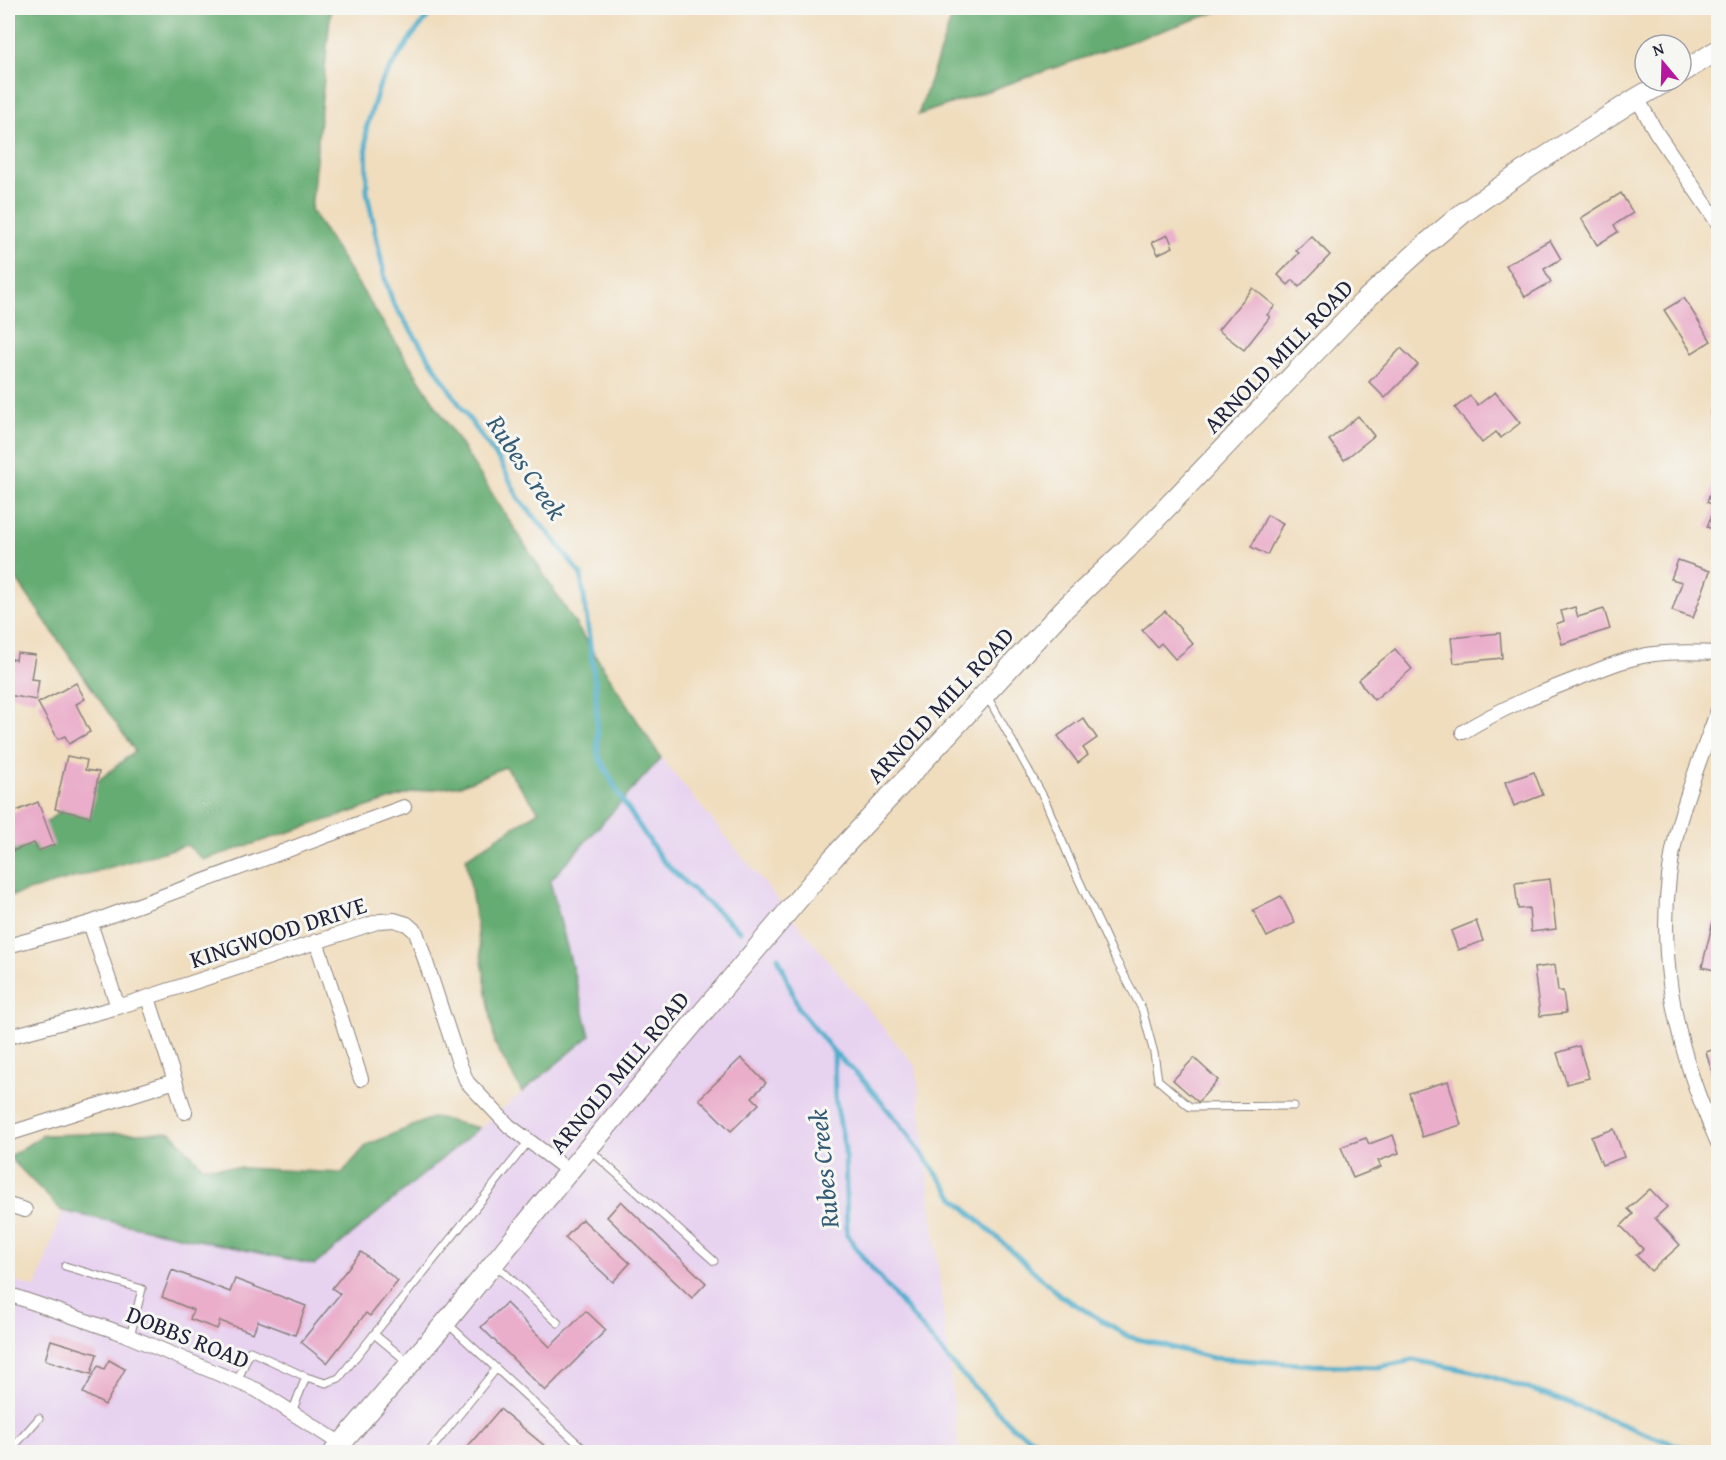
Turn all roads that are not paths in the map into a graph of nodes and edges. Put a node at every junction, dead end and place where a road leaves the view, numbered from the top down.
1 (1719, 50) edge
2 (1693, 66) edge
3 (1646, 93) edge
4 (1637, 98) junction
5 (1719, 223) edge
6 (1719, 652) edge
7 (986, 693) junction
8 (1719, 710) edge
9 (1463, 732) dead end
10 (404, 807) dead end
11 (90, 923) junction
12 (316, 941) junction
13 (8, 946) edge
14 (148, 998) junction
15 (118, 1007) junction
16 (8, 1037) edge
17 (361, 1079) dead end
18 (175, 1081) junction
19 (1294, 1106) dead end
20 (185, 1112) dead end
21 (8, 1134) edge
22 (529, 1141) junction
23 (1719, 1143) edge
24 (588, 1148) junction
25 (569, 1171) junction
26 (8, 1205) edge
27 (25, 1210) dead end
28 (714, 1261) dead end
29 (494, 1263) junction
30 (65, 1266) dead end
31 (8, 1294) edge
32 (446, 1322) junction
33 (558, 1323) dead end
34 (374, 1334) junction
35 (130, 1337) junction
36 (410, 1364) junction
37 (496, 1368) junction
38 (306, 1377) junction
39 (237, 1382) junction
40 (292, 1412) junction
41 (39, 1418) dead end
42 (338, 1448) edge
43 (9, 1452) edge
44 (429, 1452) edge
45 (587, 1452) edge

1 - 2 main road
3 - 4 main road, ARNOLD MILL ROAD
4 - 5 street
4 - 7 main road, ARNOLD MILL ROAD
6 - 9 street
7 - 19 lane
7 - 24 main road, ARNOLD MILL ROAD
8 - 23 street
10 - 11 street
11 - 13 street
11 - 15 street
12 - 14 street, KINGWOOD DRIVE
12 - 17 street
12 - 22 street, KINGWOOD DRIVE
14 - 15 street, KINGWOOD DRIVE
14 - 18 street
15 - 16 street, KINGWOOD DRIVE
18 - 20 street
18 - 21 street
22 - 25 street, KINGWOOD DRIVE
22 - 34 lane
24 - 25 main road, ARNOLD MILL ROAD
24 - 28 lane
25 - 29 main road, ARNOLD MILL ROAD
26 - 27 street
29 - 32 main road, ARNOLD MILL ROAD
29 - 33 lane
30 - 35 lane
31 - 35 street, DOBBS ROAD
32 - 36 main road, ARNOLD MILL ROAD
32 - 37 lane
34 - 36 lane
34 - 38 lane
35 - 39 street, DOBBS ROAD
36 - 42 main road, ARNOLD MILL ROAD
37 - 44 lane
37 - 45 lane
38 - 39 lane
38 - 40 lane
39 - 40 street, DOBBS ROAD
40 - 42 street, DOBBS ROAD
41 - 43 lane

